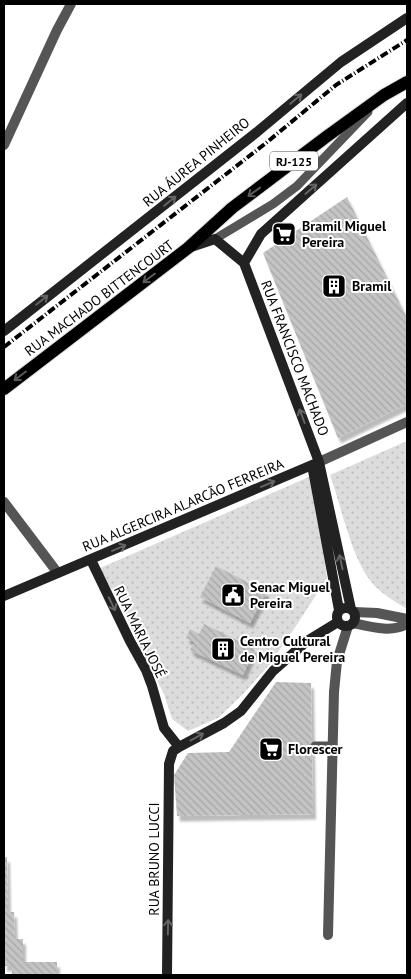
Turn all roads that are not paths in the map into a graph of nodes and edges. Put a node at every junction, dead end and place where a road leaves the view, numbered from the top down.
1 (71, 4) edge
2 (407, 18) edge
3 (407, 82) edge
4 (384, 95) junction
5 (407, 103) edge
6 (4, 145) edge
7 (215, 239) junction
8 (188, 248) junction
9 (244, 263) junction
10 (4, 331) edge
11 (4, 389) edge
12 (407, 422) edge
13 (316, 464) junction
14 (4, 502) edge
15 (90, 560) junction
16 (57, 572) junction
17 (4, 596) edge
18 (339, 610) junction
19 (352, 611) junction
20 (407, 618) edge
21 (338, 622) junction
22 (407, 624) edge
23 (350, 625) junction
24 (315, 746) dead end
25 (332, 746) junction
26 (179, 747) junction
27 (328, 935) dead end
28 (167, 975) edge

1 - 6 street
10 -> 2 street, RUA ÁUREA PINHEIRO
3 - 4 main road, RUA MACHADO BITTENCOURT / RJ-125
4 - 7 lane, RUA MACHADO BITTENCOURT
4 -> 8 main road, RUA MACHADO BITTENCOURT / RJ-125
9 -> 5 street
7 - 8 street, RUA MACHADO BITTENCOURT
7 - 9 street, RUA FRANCISCO MACHADO
8 -> 11 main road, RUA MACHADO BITTENCOURT / RJ-125
13 -> 9 street, RUA FRANCISCO MACHADO
12 - 13 street
15 -> 13 street, RUA ALGERCIRA ALARCÃO FERREIRA
13 - 18 street
19 -> 13 street
14 - 16 street
15 - 16 street, RUA ALGERCIRA ALARCÃO FERREIRA
15 -> 26 street, RUA MARIA JOSÉ
16 - 17 street, RUA ALGERCIRA ALARCÃO FERREIRA
18 - 19 street
18 - 21 street
19 - 20 street
19 - 23 street
21 - 23 street
26 -> 21 street
22 - 23 street
23 - 25 street
24 - 25 lane
25 - 27 street
28 -> 26 street, RUA BRUNO LUCCI

